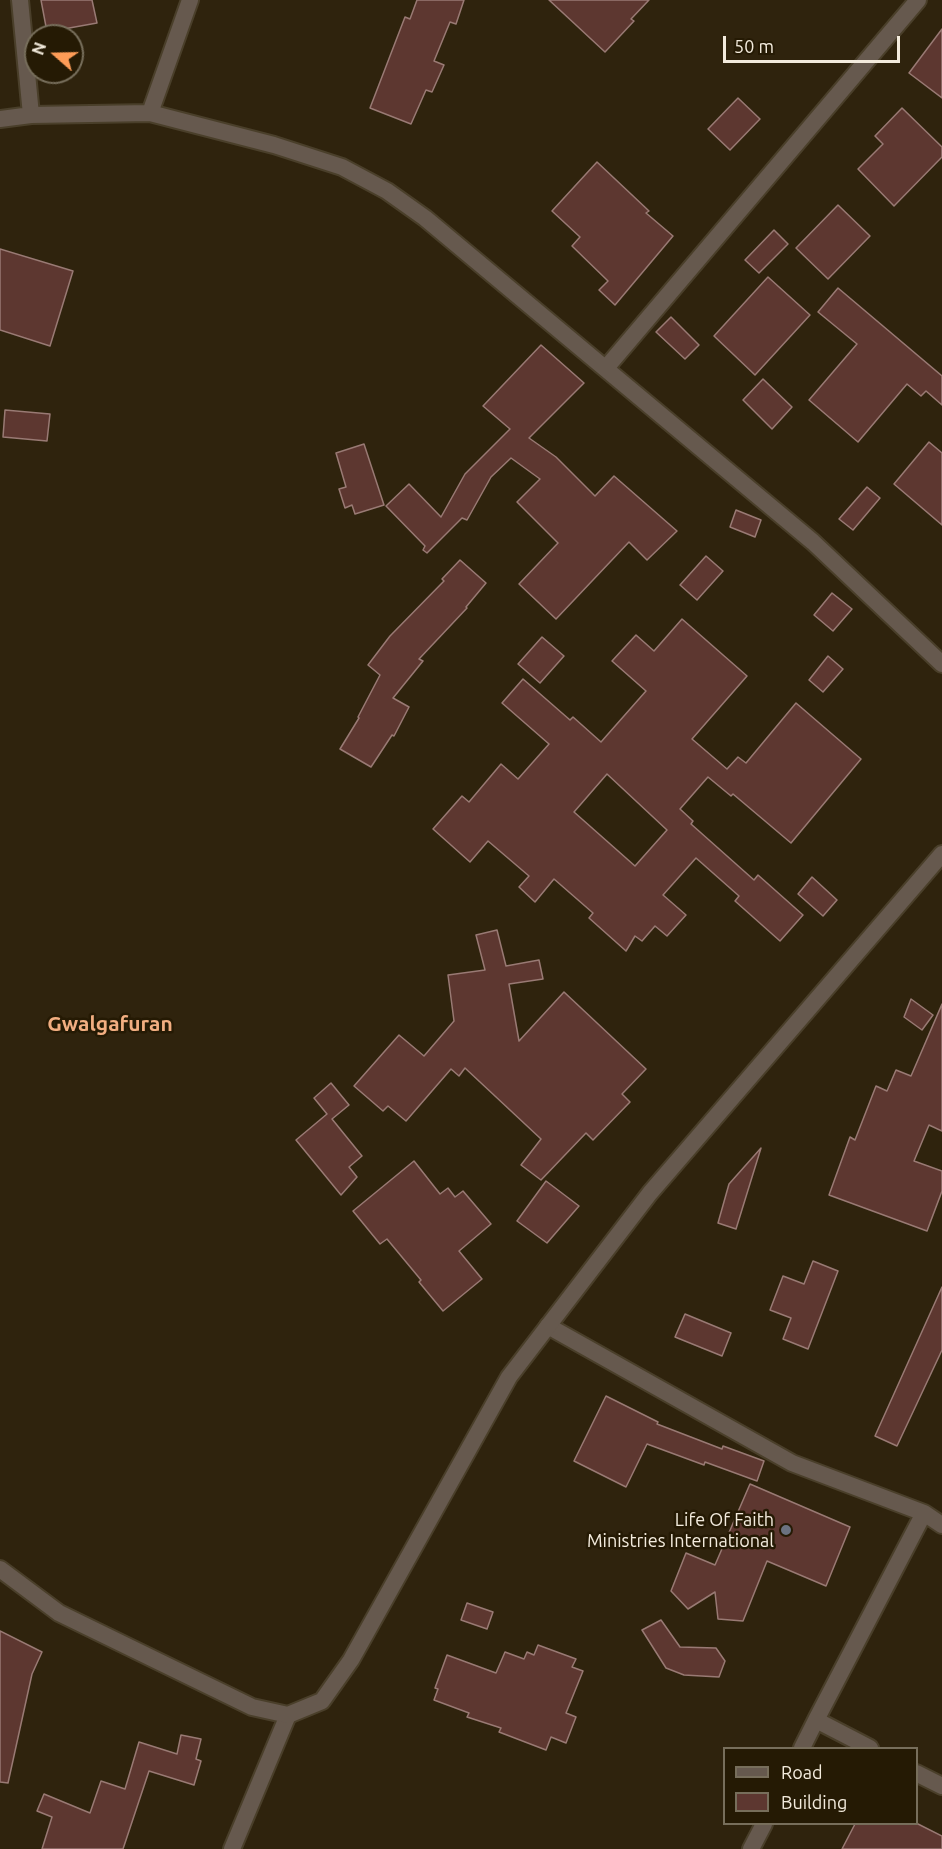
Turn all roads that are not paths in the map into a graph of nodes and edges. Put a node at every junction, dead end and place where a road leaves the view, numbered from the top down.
1 (20, 0) edge
2 (190, 0) edge
3 (918, 0) edge
4 (150, 113) junction
5 (31, 115) junction
6 (0, 119) edge
7 (606, 368) junction
8 (942, 664) edge
9 (942, 854) edge
10 (548, 1326) junction
11 (924, 1513) junction
12 (942, 1525) edge
13 (0, 1569) edge
14 (288, 1715) junction
15 (816, 1720) junction
16 (803, 1747) edge
17 (866, 1747) edge
18 (918, 1774) edge
19 (942, 1786) edge
20 (764, 1825) edge
21 (232, 1849) edge
22 (752, 1849) edge

1 - 5 street
2 - 4 street
3 - 7 street
4 - 5 street
4 - 7 street
5 - 6 street
7 - 8 street
9 - 10 street
10 - 11 street
10 - 14 street
11 - 12 street
11 - 15 street
13 - 14 street
14 - 21 street
15 - 16 street
15 - 17 street
18 - 19 street
20 - 22 street

